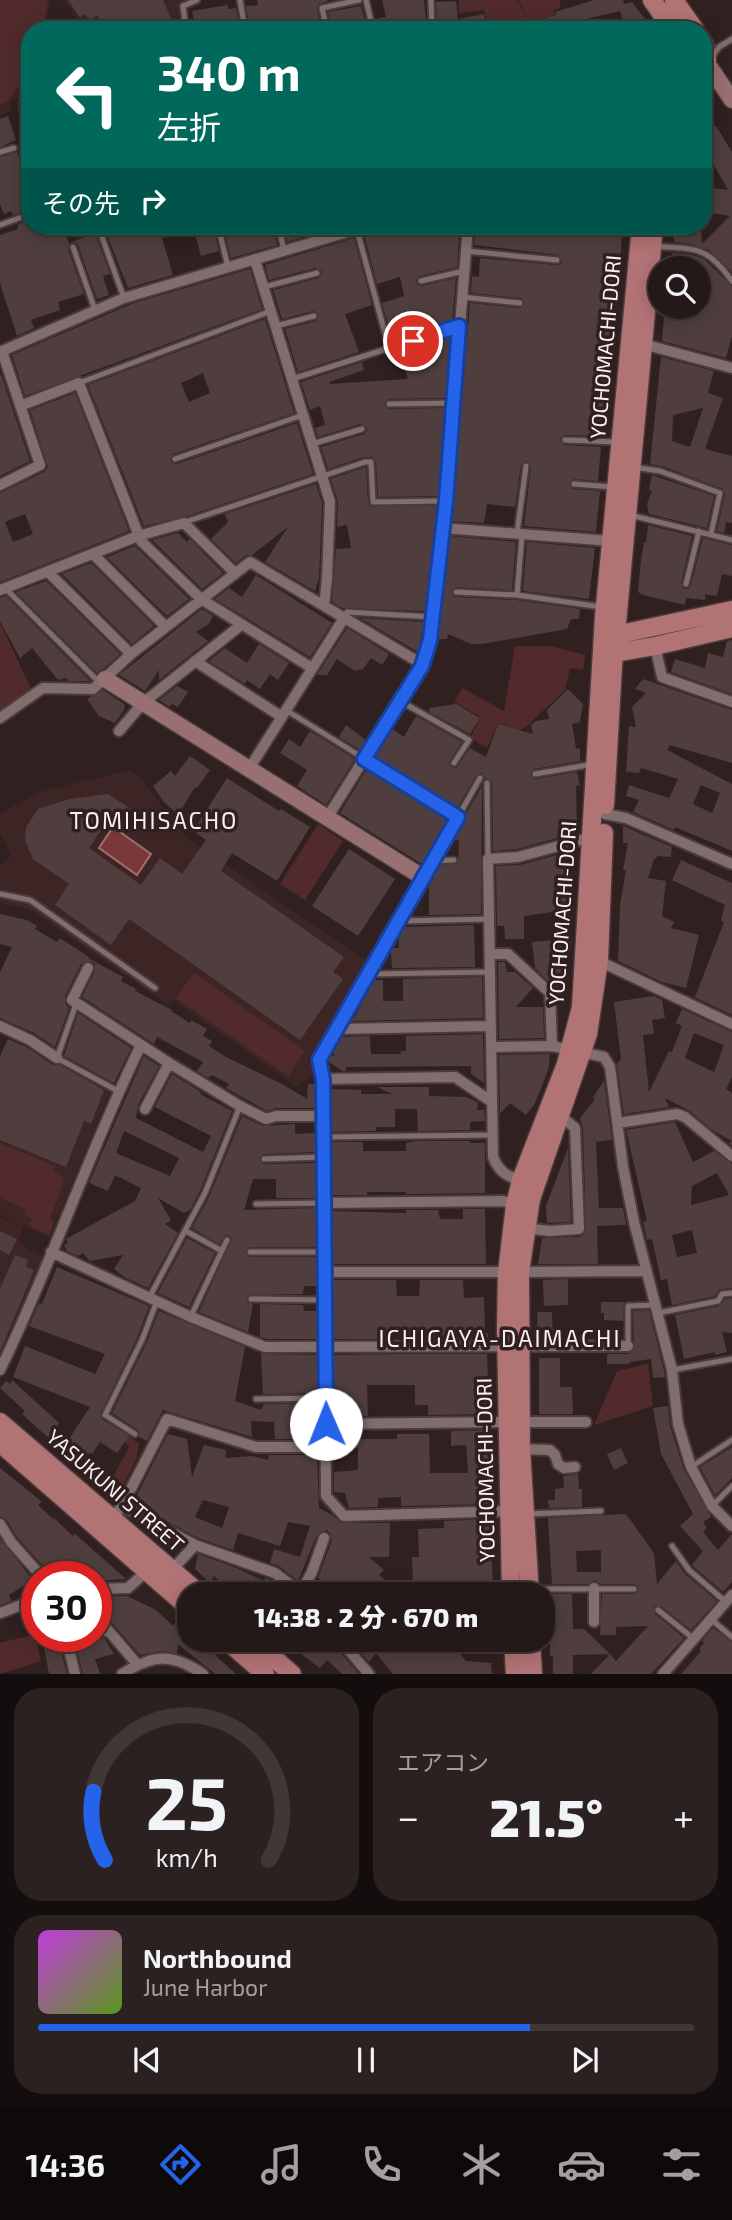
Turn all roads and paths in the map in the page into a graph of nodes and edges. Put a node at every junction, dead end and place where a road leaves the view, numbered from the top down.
1 (197, 0) edge
2 (240, 0) edge
3 (359, 0) edge
4 (366, 0) edge
5 (430, 0) edge
6 (652, 0) edge
7 (674, 0) edge
8 (185, 21) edge
9 (243, 21) edge
10 (325, 21) edge
11 (371, 21) edge
12 (431, 21) edge
13 (667, 21) edge
14 (689, 21) edge
15 (732, 39) edge
16 (712, 56) edge
17 (712, 76) edge
18 (731, 98) edge
19 (14, 148) dead end
20 (0, 152) edge
21 (21, 217) edge
22 (0, 225) edge
23 (101, 235) edge
24 (220, 235) edge
25 (281, 235) edge
26 (327, 235) edge
27 (365, 235) edge
28 (467, 235) edge
29 (641, 235) edge
30 (654, 235) edge
31 (653, 246) junction
32 (73, 247) dead end
33 (284, 251) junction
34 (466, 251) junction
35 (256, 260) junction
36 (557, 260) dead end
37 (228, 267) junction
38 (464, 271) junction
39 (317, 273) dead end
40 (421, 281) dead end
41 (732, 281) edge
42 (264, 287) junction
43 (462, 297) junction
44 (124, 298) junction
45 (520, 303) dead end
46 (95, 310) junction
47 (271, 311) junction
48 (314, 316) dead end
49 (459, 326) junction
50 (276, 327) junction
51 (636, 342) junction
52 (389, 348) junction
53 (1, 349) edge
54 (731, 365) edge
55 (292, 379) junction
56 (79, 383) junction
57 (453, 403) junction
58 (389, 404) dead end
59 (20, 407) junction
60 (303, 415) junction
61 (362, 429) dead end
62 (565, 439) dead end
63 (620, 442) junction
64 (312, 444) junction
65 (175, 459) dead end
66 (526, 467) dead end
67 (631, 467) junction
68 (322, 475) junction
69 (574, 484) dead end
70 (0, 485) edge
71 (616, 487) junction
72 (446, 501) junction
73 (626, 514) junction
74 (184, 523) junction
75 (442, 528) junction
76 (699, 531) junction
77 (520, 533) junction
78 (711, 534) junction
79 (138, 536) junction
80 (732, 540) edge
81 (611, 541) junction
82 (93, 554) junction
83 (48, 572) junction
84 (235, 573) junction
85 (686, 584) dead end
86 (2, 589) edge
87 (456, 592) dead end
88 (517, 595) junction
89 (201, 599) junction
90 (324, 606) junction
91 (605, 607) junction
92 (732, 610) edge
93 (433, 617) junction
94 (344, 618) junction
95 (241, 625) junction
96 (166, 627) junction
97 (732, 628) edge
98 (611, 645) junction
99 (655, 646) junction
100 (131, 654) junction
101 (195, 661) junction
102 (422, 664) junction
103 (312, 668) junction
104 (102, 681) junction
105 (732, 700) edge
106 (400, 701) junction
107 (143, 703) junction
108 (284, 714) junction
109 (0, 718) edge
110 (119, 731) dead end
111 (364, 759) junction
112 (454, 763) dead end
113 (595, 764) junction
114 (249, 769) junction
115 (535, 774) dead end
116 (480, 778) dead end
117 (487, 783) dead end
118 (605, 814) junction
119 (458, 817) junction
120 (327, 818) junction
121 (592, 837) junction
122 (488, 859) junction
123 (454, 860) dead end
124 (433, 861) junction
125 (732, 864) edge
126 (424, 878) junction
127 (0, 894) edge
128 (489, 919) junction
129 (399, 921) junction
130 (490, 954) junction
131 (599, 961) junction
132 (88, 968) dead end
133 (490, 972) junction
134 (368, 974) junction
135 (155, 988) dead end
136 (76, 1004) junction
137 (732, 1024) edge
138 (0, 1026) edge
139 (491, 1026) junction
140 (337, 1029) junction
141 (141, 1045) junction
142 (552, 1046) junction
143 (491, 1047) junction
144 (577, 1052) junction
145 (57, 1058) junction
146 (169, 1063) junction
147 (323, 1079) junction
148 (118, 1091) junction
149 (492, 1102) junction
150 (240, 1106) junction
151 (145, 1109) dead end
152 (324, 1116) junction
153 (561, 1116) junction
154 (618, 1123) junction
155 (493, 1135) junction
156 (324, 1137) junction
157 (732, 1156) edge
158 (324, 1157) junction
159 (264, 1159) dead end
160 (529, 1181) junction
161 (324, 1203) junction
162 (256, 1204) dead end
163 (515, 1205) junction
164 (525, 1228) junction
165 (186, 1231) junction
166 (228, 1240) dead end
167 (222, 1251) junction
168 (51, 1252) junction
169 (250, 1252) dead end
170 (324, 1252) junction
171 (646, 1271) junction
172 (325, 1272) junction
173 (514, 1272) junction
174 (732, 1293) edge
175 (251, 1299) dead end
176 (153, 1300) junction
177 (325, 1300) junction
178 (657, 1309) junction
179 (191, 1317) junction
180 (513, 1346) junction
181 (628, 1346) joint
182 (325, 1347) junction
183 (732, 1359) edge
184 (0, 1370) edge
185 (671, 1370) junction
186 (326, 1398) junction
187 (256, 1399) dead end
188 (0, 1422) edge
189 (515, 1422) junction
190 (586, 1422) dead end
191 (326, 1424) junction
192 (135, 1434) dead end
193 (732, 1440) edge
194 (0, 1443) edge
195 (326, 1447) junction
196 (521, 1450) junction
197 (575, 1467) dead end
198 (691, 1467) junction
199 (732, 1486) edge
200 (712, 1506) junction
201 (601, 1511) dead end
202 (117, 1512) junction
203 (517, 1513) junction
204 (0, 1524) edge
205 (732, 1526) edge
206 (324, 1538) dead end
207 (195, 1545) junction
208 (672, 1546) dead end
209 (27, 1561) edge
210 (172, 1570) junction
211 (147, 1572) junction
212 (186, 1582) edge
213 (287, 1582) edge
214 (307, 1582) edge
215 (512, 1582) edge
216 (528, 1582) edge
217 (112, 1588) edge
218 (594, 1588) junction
219 (634, 1589) dead end
220 (555, 1590) edge
221 (177, 1598) edge
222 (729, 1599) edge
223 (21, 1605) edge
224 (658, 1610) dead end
225 (0, 1613) edge
226 (712, 1620) junction
227 (594, 1622) dead end
228 (112, 1635) edge
229 (732, 1637) edge
230 (694, 1639) junction
231 (70, 1652) edge
232 (240, 1652) edge
233 (267, 1652) edge
234 (350, 1652) edge
235 (514, 1652) edge
236 (532, 1652) edge
237 (138, 1664) junction
238 (666, 1673) edge
239 (75, 1674) edge
240 (122, 1674) edge
241 (203, 1674) edge
242 (265, 1674) edge
243 (292, 1674) edge
244 (369, 1674) edge
245 (515, 1674) edge
246 (533, 1674) edge

1 - 8 lane
2 - 9 lane
3 - 10 lane
4 - 11 lane
5 - 12 lane
6 - 13 main road
7 - 14 main road
15 - 16 lane
17 - 18 street
19 - 20 lane
21 - 22 lane
23 - 44 lane
24 - 37 lane
25 - 33 lane
26 - 33 street
27 - 52 lane
28 - 34 street
29 - 51 main road, YOCHOMACHI-DORI
30 - 31 main road, YOCHOMACHI-DORI
31 - 41 lane
31 - 51 main road, YOCHOMACHI-DORI
32 - 46 lane
33 - 35 street
34 - 36 lane
34 - 38 street
35 - 37 street
35 - 42 street
37 - 44 street
38 - 40 lane
38 - 43 street
39 - 42 lane
42 - 47 street
43 - 45 lane
43 - 49 street
44 - 46 street
46 - 53 street
47 - 50 street
47 - 56 lane
48 - 50 lane
49 - 52 lane
49 - 57 street
50 - 55 street
51 - 54 street
51 - 63 main road, YOCHOMACHI-DORI
51 - 67 main road, YOCHOMACHI-DORI
52 - 55 lane
53 - 59 street
55 - 60 street
56 - 59 street
56 - 79 street
57 - 58 lane
57 - 72 street
59 - 70 street
60 - 64 street
60 - 65 lane
61 - 64 lane
62 - 63 lane
63 - 71 main road, YOCHOMACHI-DORI
64 - 68 street
66 - 77 lane
67 - 73 main road, YOCHOMACHI-DORI
67 - 78 lane
68 - 72 lane
68 - 74 lane
68 - 90 street
69 - 71 lane
71 - 81 main road, YOCHOMACHI-DORI
72 - 75 street
73 - 76 lane
73 - 98 main road, YOCHOMACHI-DORI
74 - 79 street
74 - 84 street
75 - 77 street
75 - 93 street
76 - 78 lane
76 - 85 lane
77 - 81 street
77 - 88 lane
78 - 80 lane
79 - 82 street
79 - 89 street
81 - 91 main road, YOCHOMACHI-DORI
82 - 83 street
82 - 96 street
83 - 86 street
83 - 100 street
84 - 89 street
84 - 90 street
86 - 104 lane
87 - 88 lane
88 - 91 lane
89 - 95 street
89 - 96 street
90 - 94 street
91 - 98 main road, YOCHOMACHI-DORI
92 - 98 main road
93 - 94 lane
93 - 102 street
94 - 102 street
94 - 103 street
95 - 101 street
95 - 103 street
96 - 100 street
97 - 99 main road
98 - 99 main road
98 - 113 main road, YOCHOMACHI-DORI
98 - 118 main road, YOCHOMACHI-DORI
99 - 105 street
100 - 104 street
101 - 107 street
101 - 108 street
102 - 106 street
103 - 108 street
104 - 107 street
104 - 109 street
106 - 111 street
106 - 112 lane
107 - 110 street
107 - 114 street
108 - 111 lane
108 - 114 street
111 - 119 lane
111 - 120 street
113 - 115 lane
113 - 121 main road, YOCHOMACHI-DORI
114 - 120 street
116 - 119 lane
117 - 122 lane
118 - 125 street
118 - 131 main road, YOCHOMACHI-DORI
119 - 124 lane
120 - 126 street
121 - 122 street
121 - 144 main road, YOCHOMACHI-DORI
122 - 128 street
123 - 124 lane
124 - 126 lane
126 - 129 street
127 - 135 lane
128 - 129 lane
128 - 130 street
129 - 134 street
130 - 133 street
130 - 142 street
131 - 137 street
131 - 144 main road, YOCHOMACHI-DORI
132 - 136 street
133 - 134 lane
133 - 139 street
134 - 140 street
136 - 141 street
136 - 145 lane
138 - 145 street
139 - 140 street
139 - 143 street
140 - 147 street
141 - 146 street
141 - 148 street
142 - 143 street
142 - 144 street
143 - 149 street
144 - 153 main road, YOCHOMACHI-DORI
144 - 154 street
144 - 160 main road, YOCHOMACHI-DORI
145 - 148 lane
146 - 150 street
146 - 151 street
147 - 149 street
147 - 152 street
148 - 168 street
149 - 155 street
150 - 152 street
150 - 165 lane
152 - 156 street
153 - 160 main road, YOCHOMACHI-DORI
153 - 164 street
154 - 157 street
154 - 171 street
155 - 156 lane
155 - 160 street
156 - 158 street
158 - 159 lane
158 - 161 street
160 - 163 main road, YOCHOMACHI-DORI
160 - 164 main road, YOCHOMACHI-DORI
161 - 162 lane
161 - 163 street
161 - 170 street
163 - 173 main road, YOCHOMACHI-DORI
164 - 173 main road, YOCHOMACHI-DORI
165 - 167 lane
165 - 176 lane
166 - 167 lane
167 - 179 lane
168 - 176 street
168 - 184 street
169 - 170 lane
170 - 172 street
171 - 173 street
171 - 178 street
172 - 173 street
172 - 177 street
173 - 180 main road, YOCHOMACHI-DORI
174 - 178 lane
175 - 177 lane
176 - 179 street
176 - 192 lane
177 - 182 street
178 - 181 lane
178 - 185 street
179 - 182 street
180 - 181 street
180 - 182 street
180 - 189 main road, YOCHOMACHI-DORI
182 - 186 street
183 - 185 lane
185 - 198 street
186 - 187 lane
186 - 191 street
188 - 202 main road, YASUKUNI STREET
189 - 190 street
189 - 191 street
189 - 196 main road, YOCHOMACHI-DORI
189 - 203 main road, YOCHOMACHI-DORI
191 - 195 street
193 - 198 lane
194 - 211 main road, YASUKUNI STREET
195 - 202 street
195 - 203 street
196 - 197 street
196 - 203 main road, YOCHOMACHI-DORI
198 - 200 street
199 - 200 lane
200 - 205 street
201 - 203 lane
202 - 207 street
202 - 210 main road, YASUKUNI STREET
203 - 215 main road, YOCHOMACHI-DORI
203 - 216 main road, YOCHOMACHI-DORI
204 - 209 street
206 - 214 street
207 - 210 street
207 - 213 street
208 - 222 lane
210 - 212 main road, YASUKUNI STREET
211 - 217 street
211 - 221 main road, YASUKUNI STREET
218 - 219 lane
218 - 220 lane
218 - 227 street
222 - 226 street
223 - 225 street
224 - 230 lane
226 - 229 lane
226 - 230 street
228 - 237 street
230 - 238 street
231 - 239 street
232 - 242 main road
233 - 243 main road
234 - 244 street
235 - 245 main road
236 - 246 main road
237 - 240 street
237 - 241 street

